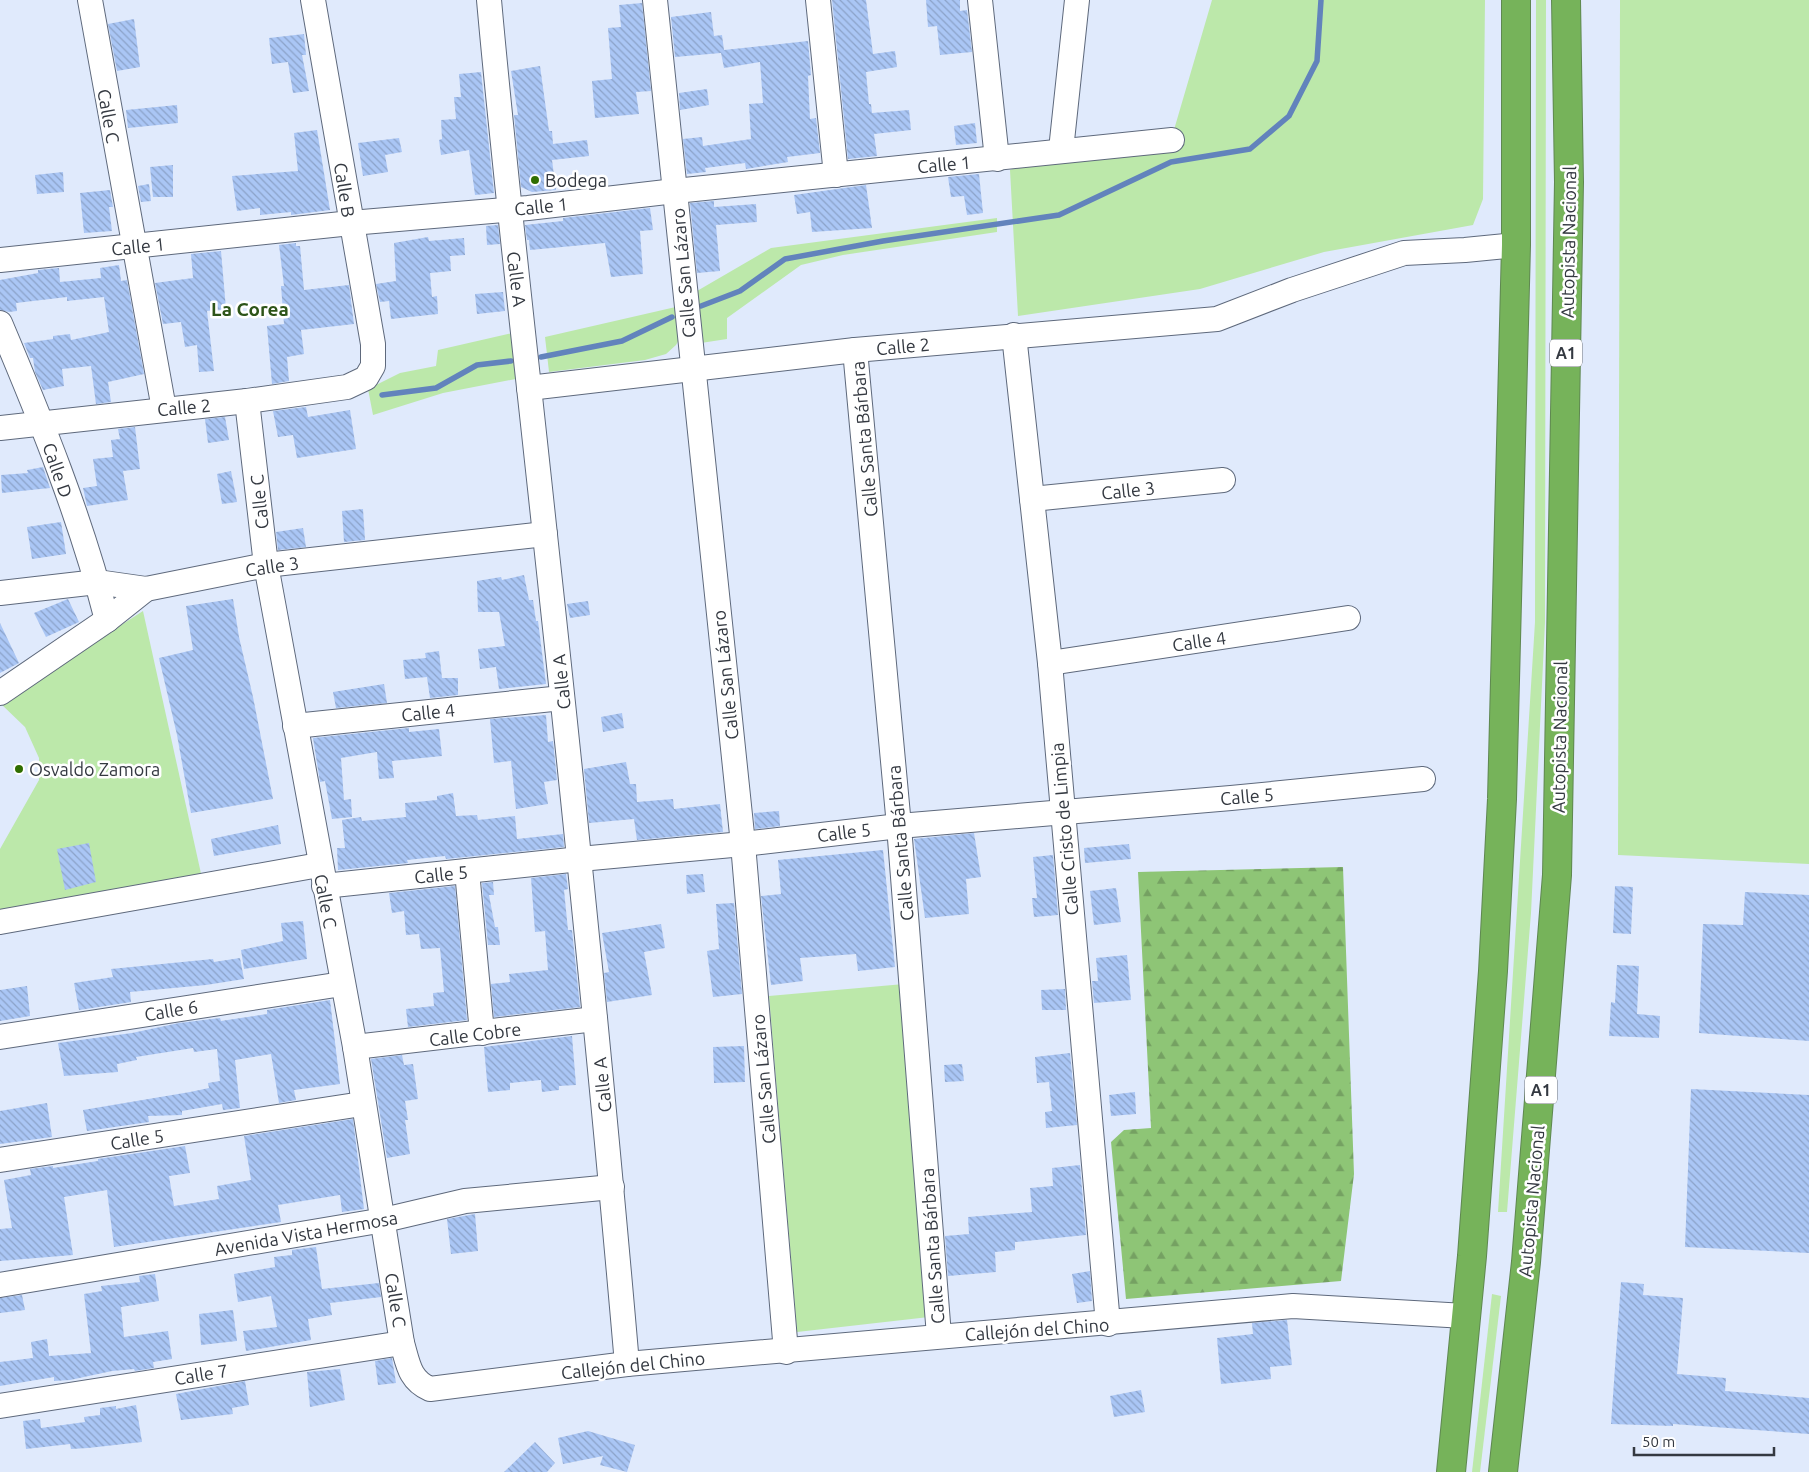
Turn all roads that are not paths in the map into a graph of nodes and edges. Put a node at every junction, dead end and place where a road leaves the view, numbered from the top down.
1 (90, 0) edge
2 (313, 0) edge
3 (489, 0) edge
4 (655, 0) edge
5 (818, 0) edge
6 (980, 0) edge
7 (1077, 0) edge
8 (1516, 0) edge
9 (1566, 0) edge
10 (1172, 140) dead end
11 (1061, 150) junction
12 (998, 159) junction
13 (836, 175) junction
14 (676, 191) junction
15 (508, 210) junction
16 (351, 223) junction
17 (1516, 244) junction
18 (133, 246) junction
19 (0, 260) edge
20 (0, 323) edge
21 (1014, 335) junction
22 (856, 350) junction
23 (692, 369) junction
24 (366, 378) joint
25 (529, 388) junction
26 (248, 402) junction
27 (164, 409) junction
28 (42, 424) junction
29 (0, 428) edge
30 (1223, 480) dead end
31 (1032, 499) junction
32 (545, 534) junction
33 (266, 565) junction
34 (97, 582) junction
35 (146, 589) junction
36 (0, 592) edge
37 (1348, 618) dead end
38 (107, 620) junction
39 (1050, 663) junction
40 (0, 693) edge
41 (562, 698) junction
42 (294, 726) junction
43 (1423, 779) dead end
44 (1062, 810) junction
45 (899, 826) junction
46 (743, 844) junction
47 (580, 859) junction
48 (468, 871) junction
49 (322, 876) junction
50 (0, 922) edge
51 (342, 984) junction
52 (595, 1019) junction
53 (482, 1033) junction
54 (0, 1037) edge
55 (355, 1047) junction
56 (362, 1104) junction
57 (0, 1160) edge
58 (612, 1187) junction
59 (384, 1220) junction
60 (0, 1285) edge
61 (1466, 1316) junction
62 (1108, 1324) junction
63 (939, 1336) junction
64 (402, 1343) junction
65 (786, 1352) junction
66 (628, 1364) junction
67 (430, 1389) joint
68 (0, 1406) edge
69 (1451, 1472) edge
70 (1503, 1472) edge

1 - 18 street, Calle C
2 - 16 street, Calle B
3 - 15 street, Calle A
4 - 14 street, Calle San Lázaro
5 - 13 street
6 - 12 street
7 - 11 street
8 - 17 highway
9 - 70 highway, Autopista Nacional / A1
10 - 11 street, Calle 1
11 - 12 street, Calle 1
12 - 13 street, Calle 1
13 - 14 street, Calle 1
14 - 15 street, Calle 1
14 - 23 street, Calle San Lázaro
15 - 16 street, Calle 1
15 - 25 street, Calle A
16 - 18 street, Calle 1
16 - 24 street, Calle B
17 - 21 street, Calle 2
17 - 61 highway
18 - 19 street, Calle 1
18 - 27 street, Calle C
20 - 28 street, Calle D
21 - 22 street, Calle 2
21 - 31 street, Calle Cristo de Limpia
22 - 23 street, Calle 2
22 - 45 street, Calle Santa Bárbara
23 - 25 street, Calle 2
23 - 46 street, Calle San Lázaro
24 - 26 street, Calle 2
25 - 32 street, Calle A
26 - 27 street, Calle 2
26 - 33 street, Calle C
27 - 28 street, Calle 2
28 - 29 street, Calle 2
28 - 34 street, Calle D
30 - 31 street, Calle 3
31 - 39 street, Calle Cristo de Limpia
32 - 33 street, Calle 3
32 - 41 street, Calle A
33 - 35 street, Calle 3
33 - 42 street, Calle C
34 - 35 street, Calle 3
34 - 36 street, Calle 3
34 - 38 street, Calle D
35 - 38 street
37 - 39 street, Calle 4
38 - 40 street
39 - 44 street, Calle Cristo de Limpia
41 - 42 street, Calle 4
41 - 47 street, Calle A
42 - 49 street, Calle C
43 - 44 street, Calle 5
44 - 45 street, Calle 5
44 - 62 street, Calle Cristo de Limpia
45 - 46 street, Calle 5
45 - 63 street, Calle Santa Bárbara
46 - 47 street, Calle 5
46 - 65 street, Calle San Lázaro
47 - 48 street, Calle 5
47 - 52 street, Calle A
48 - 49 street, Calle 5
48 - 53 street
49 - 50 street, Calle 5
49 - 51 street, Calle C
51 - 54 street, Calle 6
51 - 55 street, Calle C
52 - 53 street, Calle Cobre
52 - 58 street, Calle A
53 - 55 street, Calle Cobre
55 - 56 street, Calle C
56 - 57 street, Calle 5
56 - 59 street, Calle C
58 - 59 street, Avenida Vista Hermosa
58 - 66 street, Calle A
59 - 60 street, Avenida Vista Hermosa
59 - 64 street, Calle C
61 - 62 street, Callejón del Chino
61 - 69 highway
62 - 63 street, Callejón del Chino
63 - 65 street, Callejón del Chino
64 - 67 street, Calle C
64 - 68 street, Calle 7
65 - 66 street, Callejón del Chino
66 - 67 street, Callejón del Chino

